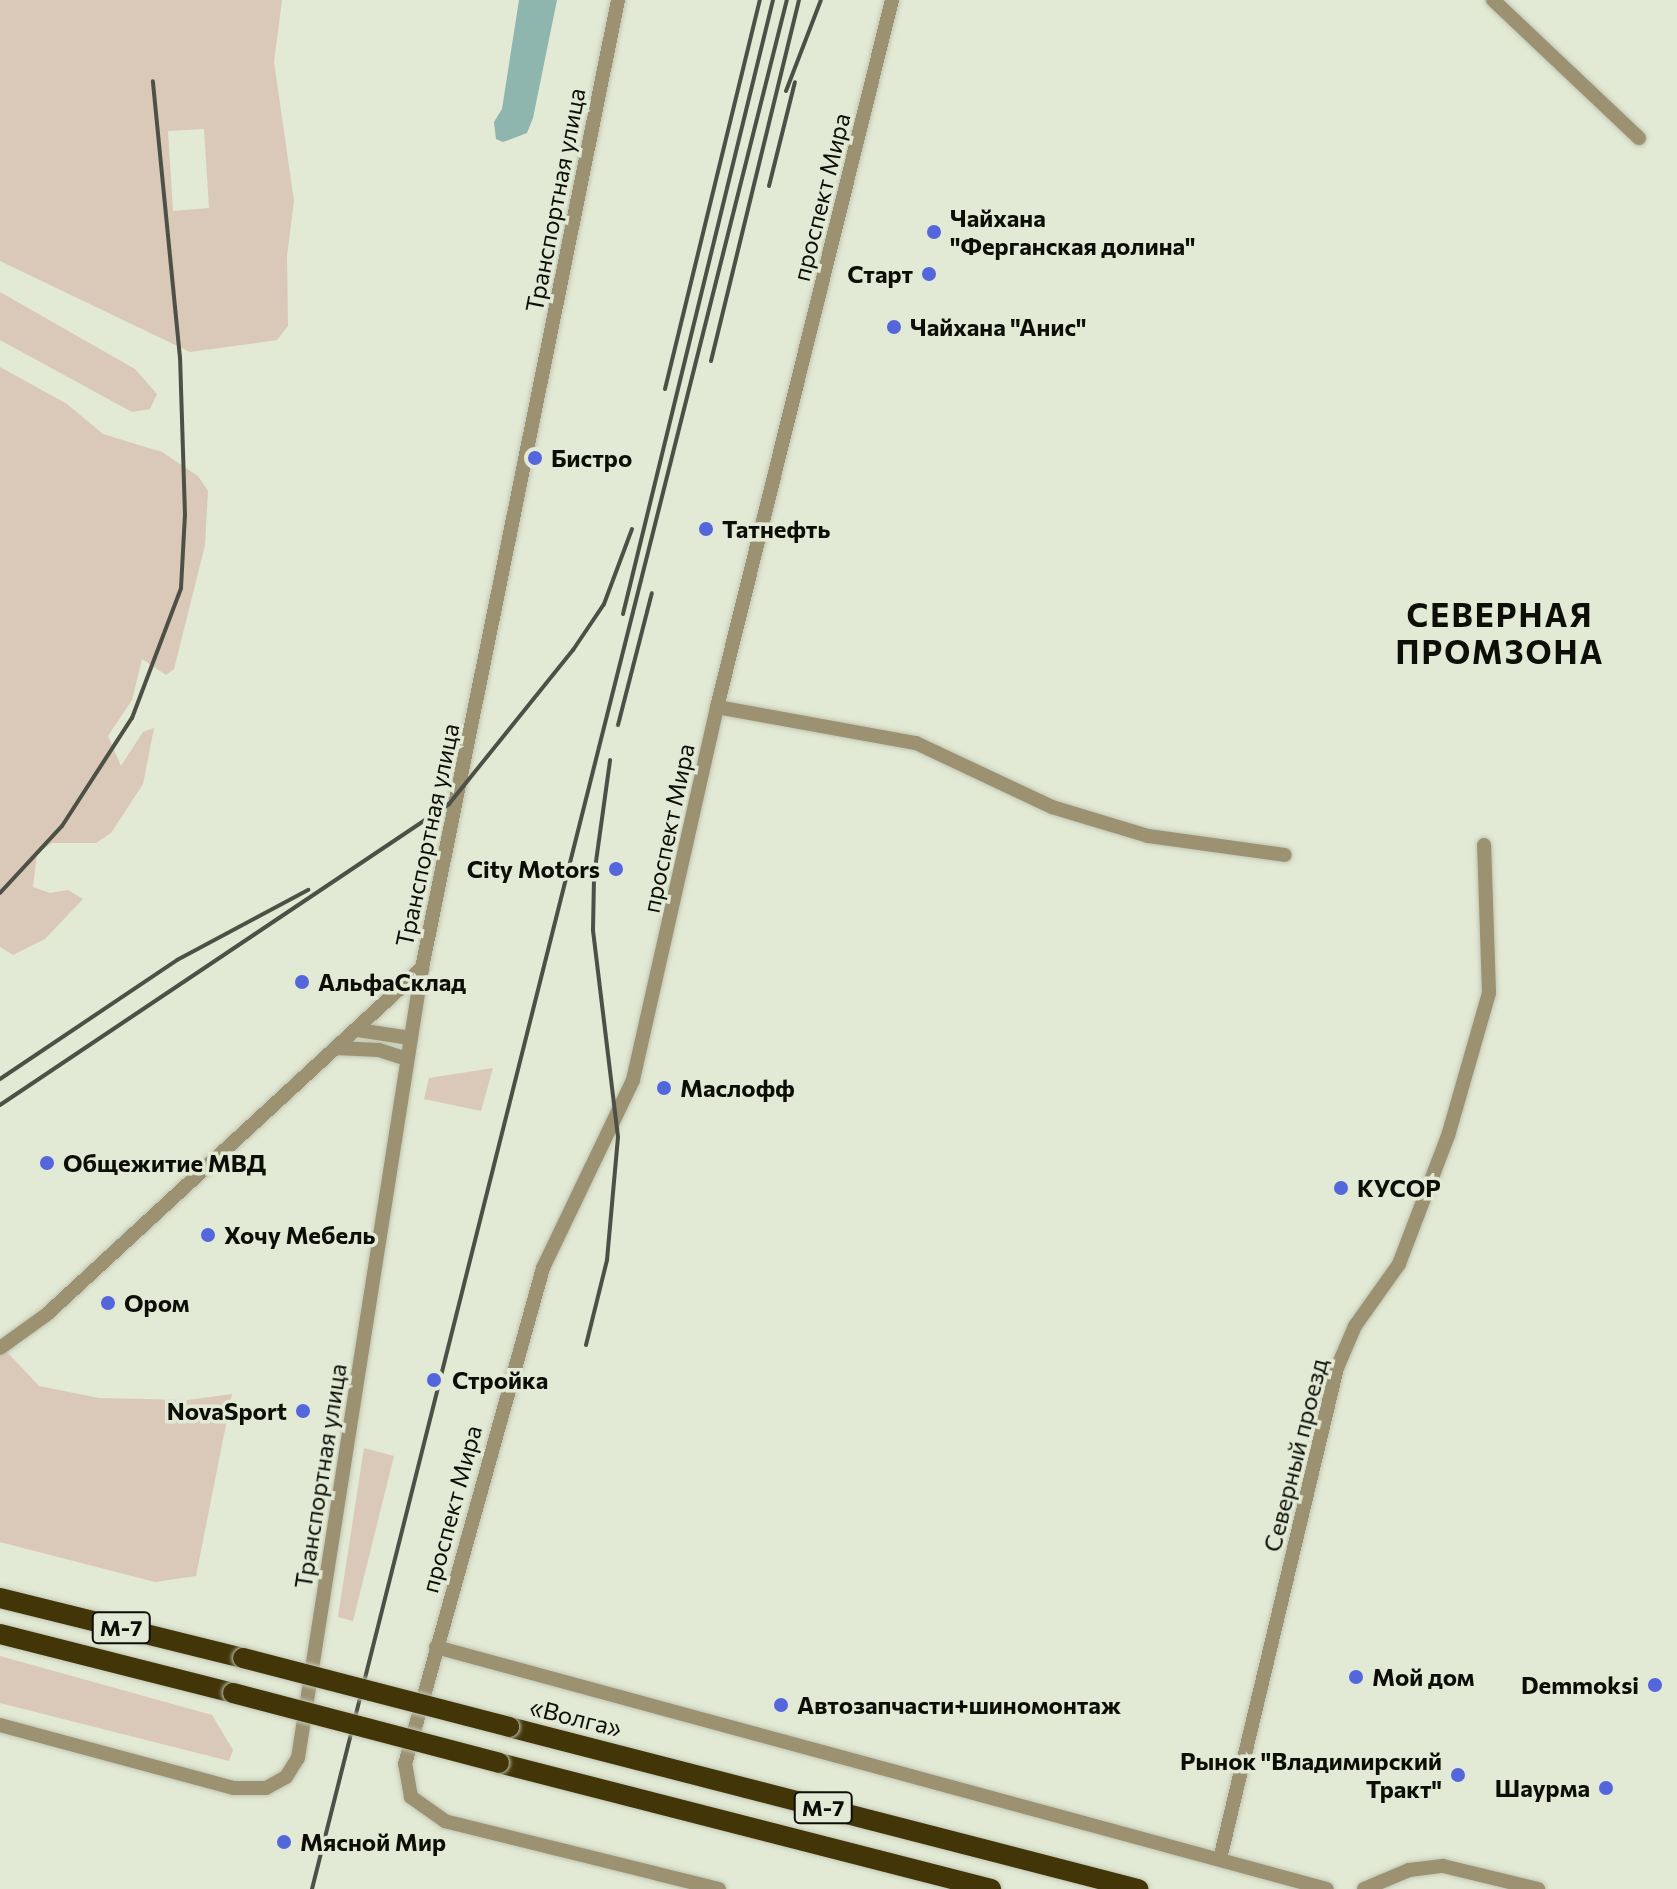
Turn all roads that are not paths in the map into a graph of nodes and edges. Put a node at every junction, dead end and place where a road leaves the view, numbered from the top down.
1 (618, 0) edge
2 (892, 0) edge
3 (1493, 0) edge
4 (1639, 138) dead end
5 (717, 707) junction
6 (1484, 845) dead end
7 (1285, 855) dead end
8 (422, 968) junction
9 (358, 1030) junction
10 (410, 1038) junction
11 (336, 1048) junction
12 (406, 1059) junction
13 (0, 1348) edge
14 (0, 1598) edge
15 (0, 1634) edge
16 (436, 1647) junction
17 (0, 1725) edge
18 (1220, 1859) junction
19 (1409, 1870) junction
20 (719, 1889) edge
21 (991, 1889) edge
22 (1138, 1889) edge
23 (1327, 1889) edge
24 (1364, 1889) edge
25 (1404, 1889) edge
26 (1538, 1889) edge

1 - 8 street, Транспортная улица
2 - 5 street, проспект Мира
3 - 4 street
5 - 7 street
5 - 16 street, проспект Мира
6 - 18 street, Северный проезд
8 - 9 street
8 - 10 street, Транспортная улица
9 - 10 street
9 - 11 street
10 - 12 street, Транспортная улица
11 - 12 street
11 - 13 street
12 - 17 street, Транспортная улица
14 - 22 highway, «Волга» / М-7, bridge
15 - 21 highway, М-7, bridge
16 - 18 street
16 - 20 street, проспект Мира
18 - 23 street
19 - 24 street
19 - 25 street
19 - 26 street

